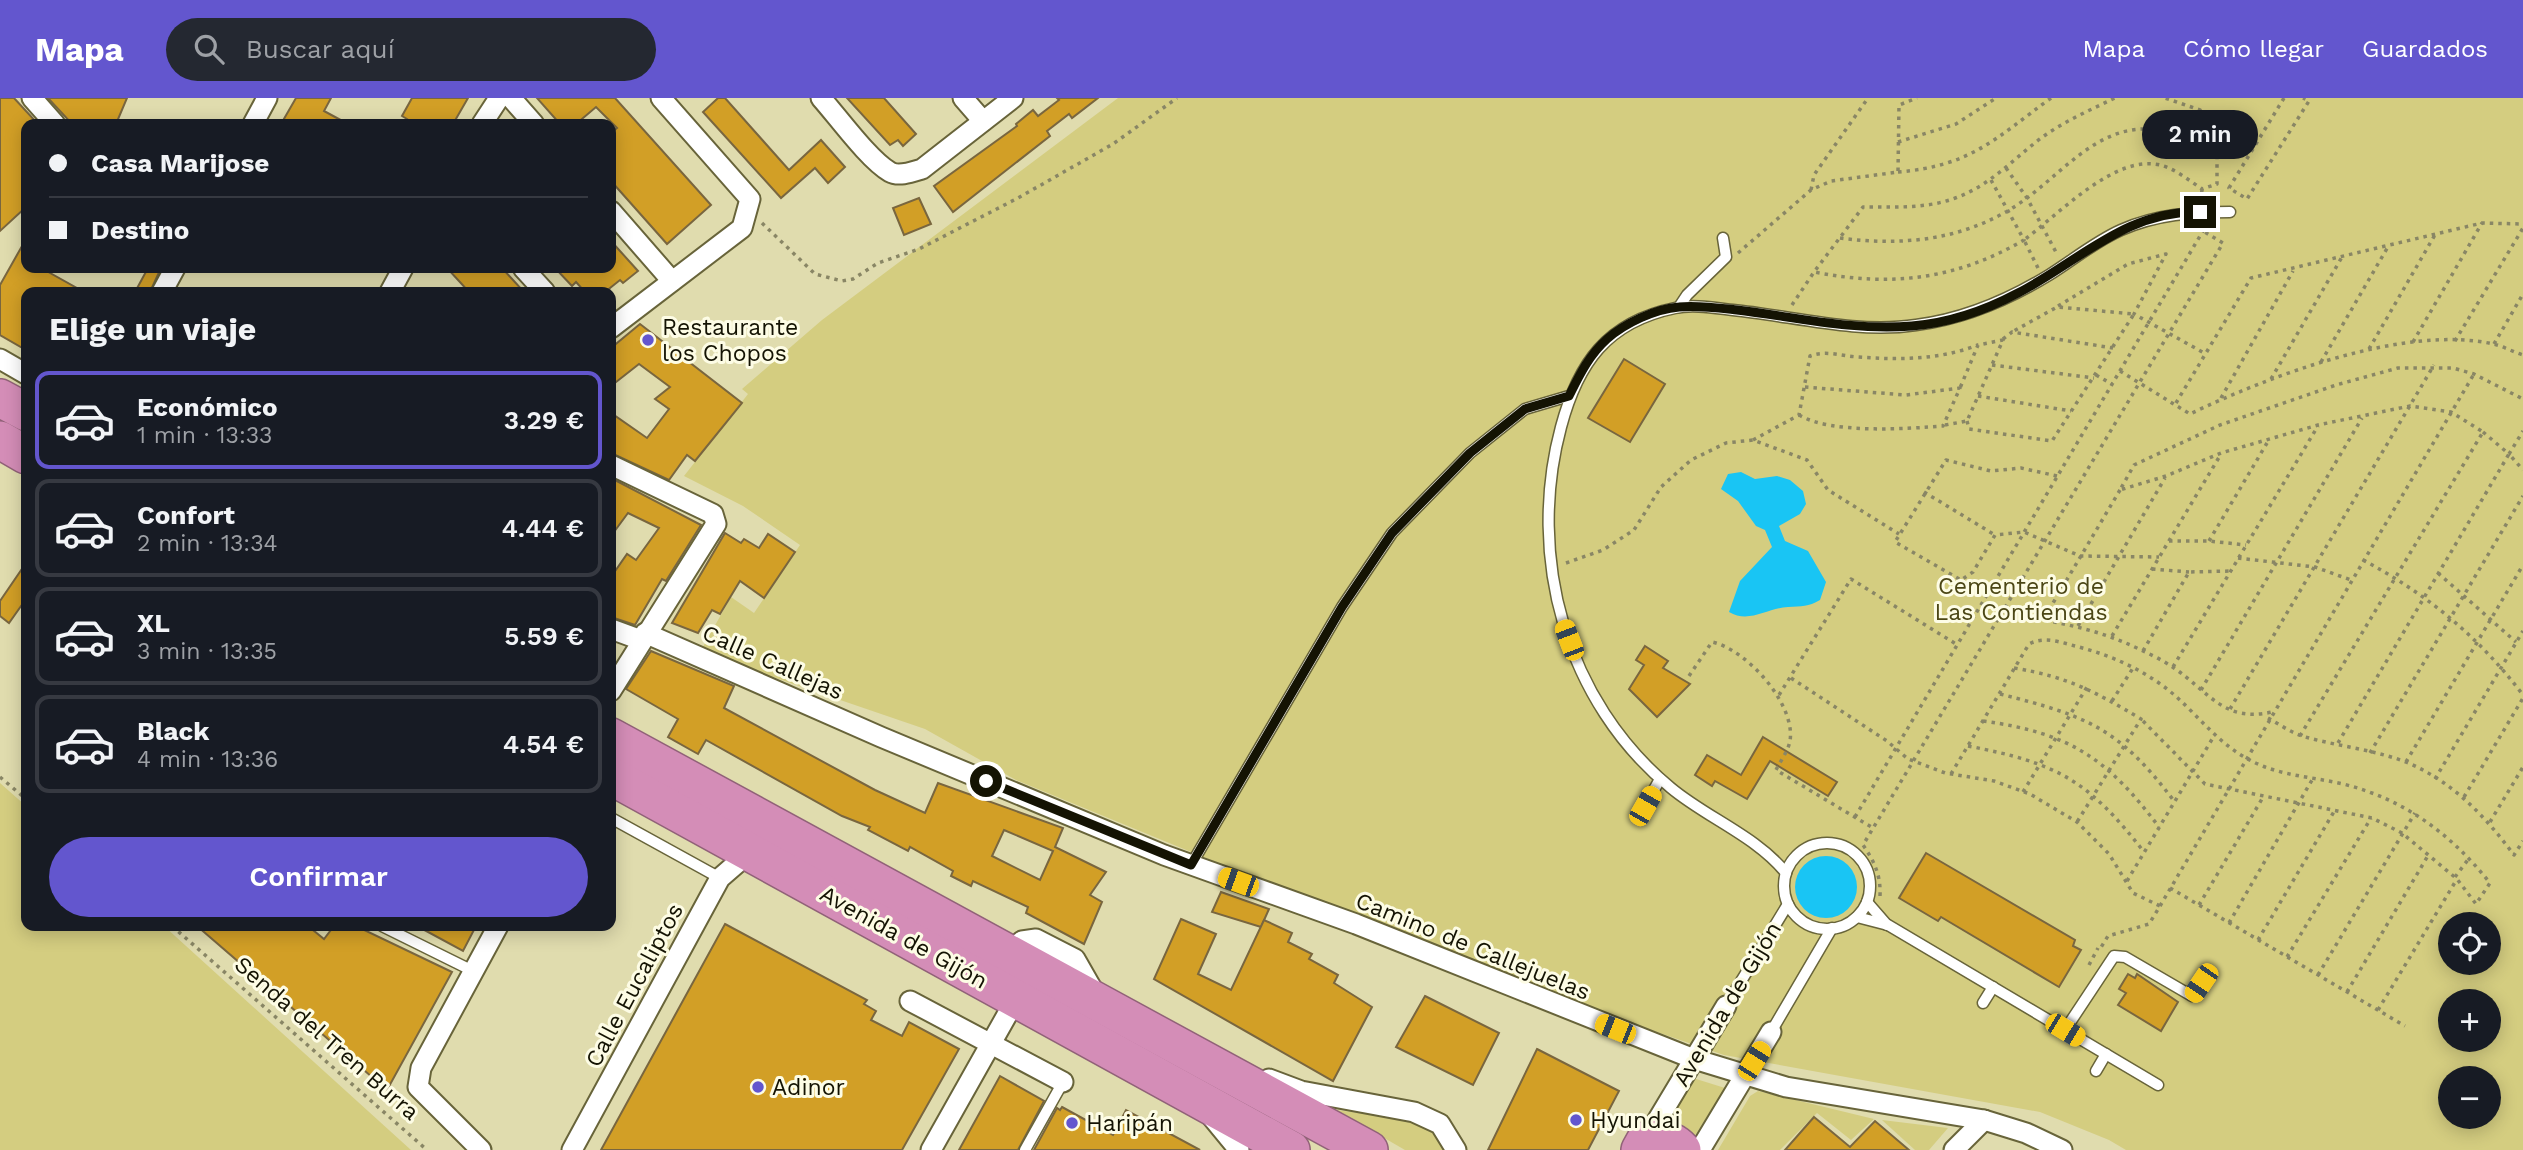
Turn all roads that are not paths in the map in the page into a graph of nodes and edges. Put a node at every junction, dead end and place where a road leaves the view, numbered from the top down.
1 (32, 98) edge
2 (267, 98) edge
3 (499, 98) edge
4 (511, 98) edge
5 (661, 98) edge
6 (821, 98) edge
7 (963, 98) edge
8 (1013, 98) edge
9 (51, 119) edge
10 (256, 119) edge
11 (485, 119) edge
12 (530, 119) edge
13 (983, 121) junction
14 (2230, 212) dead end
15 (616, 217) edge
16 (1723, 238) dead end
17 (528, 273) edge
18 (672, 281) junction
19 (540, 287) edge
20 (1679, 307) junction
21 (616, 324) edge
22 (0, 359) edge
23 (21, 371) edge
24 (1569, 396) junction
25 (0, 398) edge
26 (21, 409) edge
27 (0, 440) edge
28 (21, 452) edge
29 (616, 467) edge
30 (616, 630) edge
31 (643, 636) junction
32 (616, 682) edge
33 (881, 737) joint
34 (616, 740) edge
35 (616, 779) edge
36 (1660, 779) junction
37 (1645, 806) dead end
38 (616, 821) edge
39 (750, 852) junction
40 (1773, 857) junction
41 (1793, 859) junction
42 (1191, 865) junction
43 (1786, 873) junction
44 (720, 878) junction
45 (1867, 902) junction
46 (1788, 904) junction
47 (1857, 917) junction
48 (1888, 925) junction
49 (1832, 928) junction
50 (392, 931) edge
51 (495, 931) edge
52 (473, 971) junction
53 (2201, 983) dead end
54 (1993, 987) junction
55 (1016, 999) junction
56 (910, 1002) dead end
57 (1983, 1003) dead end
58 (1726, 1006) joint
59 (2065, 1030) junction
60 (1771, 1032) joint
61 (991, 1043) junction
62 (2106, 1054) junction
63 (1694, 1059) junction
64 (2096, 1071) dead end
65 (1745, 1075) junction
66 (1237, 1079) junction
67 (1063, 1082) joint
68 (2158, 1085) dead end
69 (1197, 1098) junction
70 (1984, 1120) junction
71 (1642, 1145) edge
72 (481, 1150) edge
73 (572, 1150) edge
74 (931, 1150) edge
75 (1025, 1150) edge
76 (1239, 1150) edge
77 (1292, 1150) edge
78 (1369, 1150) edge
79 (1456, 1150) edge
80 (1682, 1150) edge
81 (1700, 1150) edge
82 (1955, 1150) edge
83 (2062, 1150) edge

1 - 9 street
2 - 10 street
3 - 11 street
4 - 12 street
5 - 18 street
6 - 13 street
7 - 13 street
8 - 13 street
14 - 20 lane
15 - 18 street
16 - 20 lane
17 - 19 street
18 - 21 street
20 - 24 lane
22 - 23 street
24 - 36 lane
24 - 42 lane
25 - 26 highway
27 - 28 highway
29 - 31 street
30 - 31 street, Calle Callejas
31 - 32 street
31 - 33 street, Calle Callejas
33 - 42 street, Camino de Callejuelas
34 - 66 highway, Avenida de Gijón
35 - 39 highway, Avenida de Gijón
36 - 37 lane
36 - 40 lane
38 - 44 lane
39 - 44 street, Calle Eucaliptos
39 - 55 highway, Avenida de Gijón
40 - 41 lane
40 - 43 lane
41 - 43 lane
41 - 45 lane
42 - 63 street, Camino de Callejuelas
43 - 46 lane
44 - 73 street, Calle Eucaliptos
45 - 47 lane
45 - 48 lane
46 - 49 lane
46 - 58 lane, Avenida de Gijón
47 - 48 lane
47 - 49 lane
48 - 54 lane
49 - 60 lane
50 - 52 lane
51 - 52 street
52 - 72 street
53 - 59 lane
54 - 57 lane
54 - 59 lane
55 - 61 street
55 - 69 highway, Avenida de Gijón
56 - 61 street
58 - 63 street, Avenida de Gijón
59 - 62 lane
60 - 65 street
61 - 67 street
61 - 74 street
62 - 64 lane
62 - 68 lane
63 - 65 street, Camino de Callejuelas
63 - 71 street, Avenida de Gijón
65 - 70 street, Camino de Callejuelas
65 - 81 street
66 - 78 highway, Avenida de Gijón
66 - 79 street, Avenida de Gijón
67 - 75 lane
69 - 76 street, Avenida de Gijón
69 - 77 highway, Avenida de Gijón
70 - 82 street
70 - 83 street, Camino de Callejuelas
71 - 80 highway

